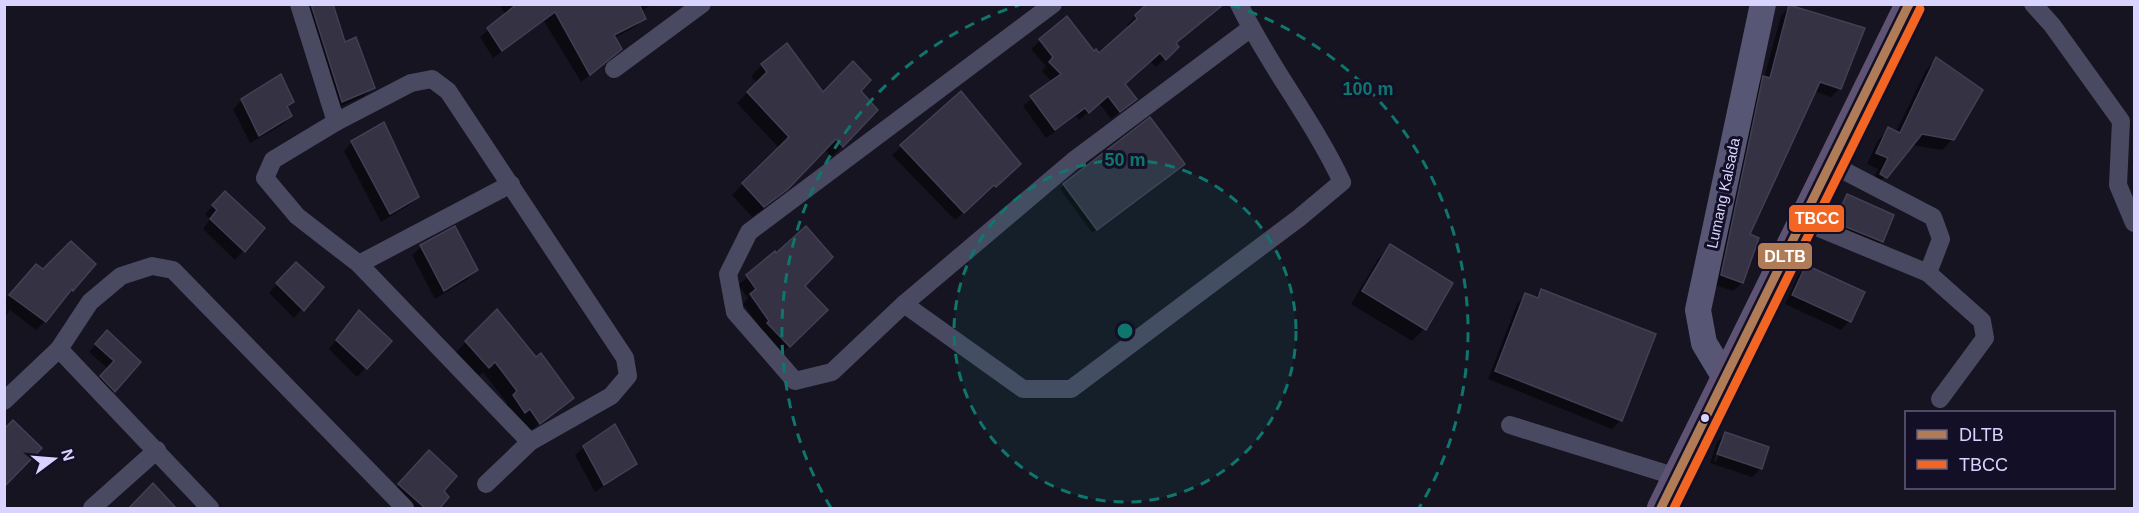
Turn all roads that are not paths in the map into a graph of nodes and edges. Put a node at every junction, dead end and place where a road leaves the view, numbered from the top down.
1 (299, 4) edge
2 (702, 4) edge
3 (1053, 4) edge
4 (1239, 4) edge
5 (1763, 4) edge
6 (1909, 4) edge
7 (2033, 4) edge
8 (1251, 28) junction
9 (614, 69) dead end
10 (336, 122) junction
11 (1831, 164) junction
12 (511, 184) junction
13 (1802, 221) junction
14 (2134, 223) edge
15 (359, 264) junction
16 (1928, 273) junction
17 (904, 304) junction
18 (59, 349) junction
19 (1725, 378) junction
20 (1940, 399) dead end
21 (4, 401) edge
22 (1510, 425) dead end
23 (530, 442) junction
24 (157, 450) junction
25 (1677, 477) junction
26 (486, 483) dead end
27 (92, 508) edge
28 (210, 508) edge
29 (405, 508) edge
30 (1661, 508) edge

1 - 10 street
2 - 9 street
3 - 17 street
4 - 8 street
5 - 19 street, Lumang Kalsada
6 - 11 main road
7 - 14 street
8 - 17 street
8 - 17 street
10 - 12 street
10 - 15 street
11 - 13 main road
11 - 16 street
12 - 15 street
12 - 23 street
13 - 16 street
13 - 19 main road
15 - 23 street
16 - 20 street
18 - 21 street
18 - 24 street
18 - 29 street
19 - 25 main road
22 - 25 street
23 - 26 street
24 - 27 street
24 - 28 street
25 - 30 main road

